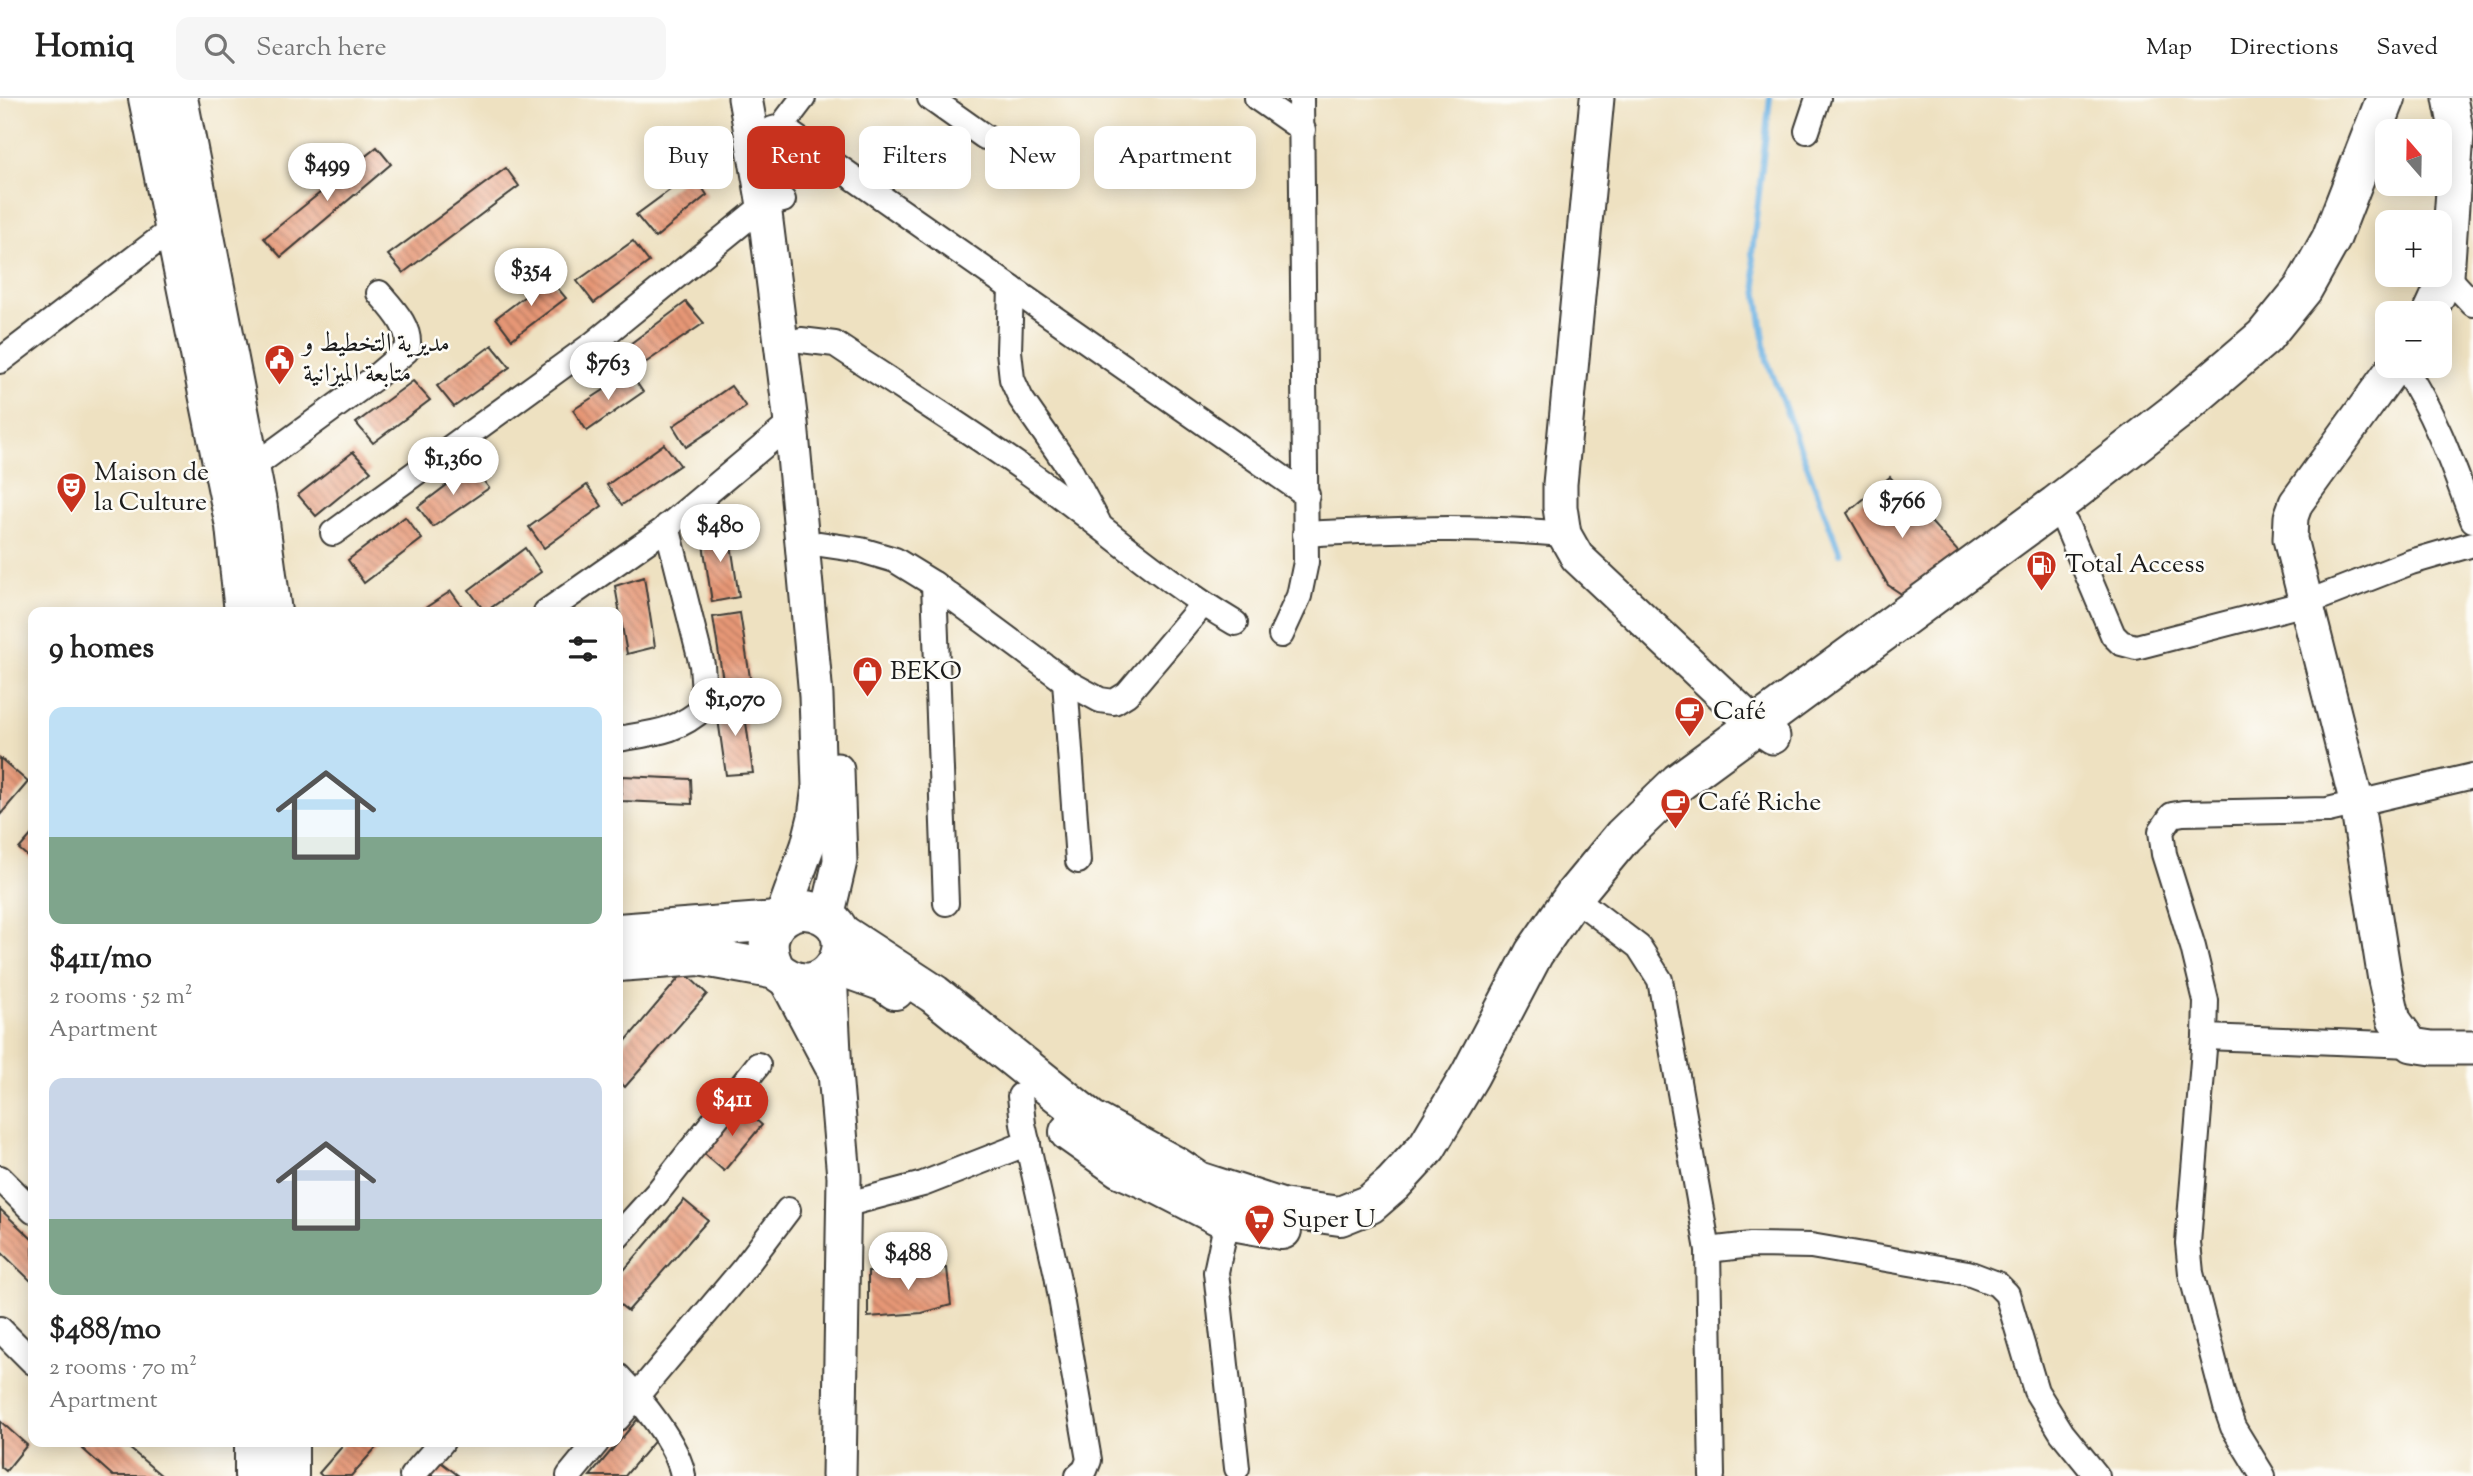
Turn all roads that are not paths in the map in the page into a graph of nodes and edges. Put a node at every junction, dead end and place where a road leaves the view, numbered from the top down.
1 (148, 98) edge
2 (178, 98) edge
3 (745, 98) edge
4 (803, 98) edge
5 (930, 98) edge
6 (1257, 98) edge
7 (1301, 98) edge
8 (1597, 98) edge
9 (1818, 98) edge
10 (2386, 98) edge
11 (2412, 98) edge
12 (2450, 98) edge
13 (774, 118) edge
14 (2404, 119) edge
15 (1303, 130) junction
16 (1808, 131) dead end
17 (985, 137) dead end
18 (2375, 196) edge
19 (774, 202) junction
20 (2452, 210) edge
21 (175, 227) junction
22 (2452, 281) edge
23 (1011, 288) junction
24 (379, 293) dead end
25 (2473, 304) edge
26 (801, 340) junction
27 (0, 361) edge
28 (2386, 378) edge
29 (2411, 378) edge
30 (791, 423) junction
31 (250, 468) junction
32 (1307, 495) junction
33 (2473, 520) edge
34 (2066, 524) junction
35 (667, 526) junction
36 (1103, 531) junction
37 (333, 533) dead end
38 (1304, 534) junction
39 (1564, 534) junction
40 (820, 544) junction
41 (2473, 544) edge
42 (934, 584) junction
43 (2306, 603) junction
44 (1203, 604) junction
45 (243, 607) edge
46 (271, 607) edge
47 (554, 607) edge
48 (1235, 623) dead end
49 (1281, 635) dead end
50 (1065, 681) junction
51 (1807, 700) junction
52 (1764, 731) junction
53 (623, 738) edge
54 (2473, 776) edge
55 (2357, 804) junction
56 (1077, 861) dead end
57 (946, 903) dead end
58 (1588, 908) junction
59 (780, 919) junction
60 (623, 933) edge
61 (833, 947) junction
62 (623, 962) edge
63 (780, 974) junction
64 (2205, 1037) junction
65 (2412, 1045) junction
66 (2473, 1048) edge
67 (758, 1065) dead end
68 (835, 1073) junction
69 (1020, 1096) junction
70 (1028, 1143) junction
71 (0, 1178) edge
72 (844, 1205) junction
73 (28, 1206) edge
74 (788, 1210) dead end
75 (1227, 1220) junction
76 (623, 1231) edge
77 (1708, 1250) junction
78 (0, 1329) edge
79 (28, 1357) edge
80 (623, 1381) edge
81 (636, 1395) junction
82 (623, 1412) edge
83 (254, 1447) edge
84 (289, 1447) edge
85 (438, 1447) edge
86 (593, 1447) edge
87 (1237, 1468) dead end
88 (254, 1476) edge
89 (289, 1476) edge
90 (412, 1476) edge
91 (569, 1476) edge
92 (683, 1476) edge
93 (839, 1476) edge
94 (1078, 1476) edge
95 (1712, 1476) edge
96 (2097, 1476) edge
97 (2263, 1476) edge

1 - 21 main road
2 - 31 main road
3 - 19 main road
4 - 13 street
5 - 17 street
6 - 15 street
7 - 15 street
8 - 39 main road
9 - 16 street
10 - 51 main road
11 - 14 main road
12 - 20 main road
13 - 19 main road
13 - 23 street
15 - 32 street
18 - 34 main road
19 - 26 main road
19 - 30 main road
19 - 37 street
21 - 27 street
21 - 45 main road
22 - 25 street
23 - 32 street
23 - 36 street
24 - 31 street
26 - 36 street
26 - 40 main road
28 - 43 main road
29 - 33 street
30 - 35 street
30 - 59 main road
31 - 46 main road
32 - 38 street
34 - 43 street
34 - 51 main road
35 - 47 street
35 - 53 street
36 - 44 street
38 - 39 street
38 - 49 street
39 - 52 main road
40 - 42 street
40 - 61 main road
41 - 43 street
42 - 50 street
42 - 57 street
43 - 55 main road
44 - 48 street
44 - 50 street
50 - 56 street
51 - 52 main road
52 - 58 main road
52 - 61 main road
54 - 55 street
55 - 64 street
55 - 65 main road
58 - 75 main road
58 - 77 street
59 - 60 main road
59 - 61 main road
59 - 63 main road
61 - 63 main road
61 - 68 main road
61 - 69 main road
62 - 63 main road
63 - 68 main road
64 - 65 street
64 - 97 street
65 - 66 main road
67 - 76 street
68 - 72 main road
69 - 70 street
69 - 75 main road
70 - 72 street
70 - 94 street
71 - 73 street
72 - 93 main road
74 - 81 street
75 - 87 street
77 - 95 street
77 - 96 street
78 - 79 street
80 - 81 street
81 - 82 street
81 - 92 street
83 - 88 main road
84 - 89 main road
85 - 90 street
86 - 91 street

